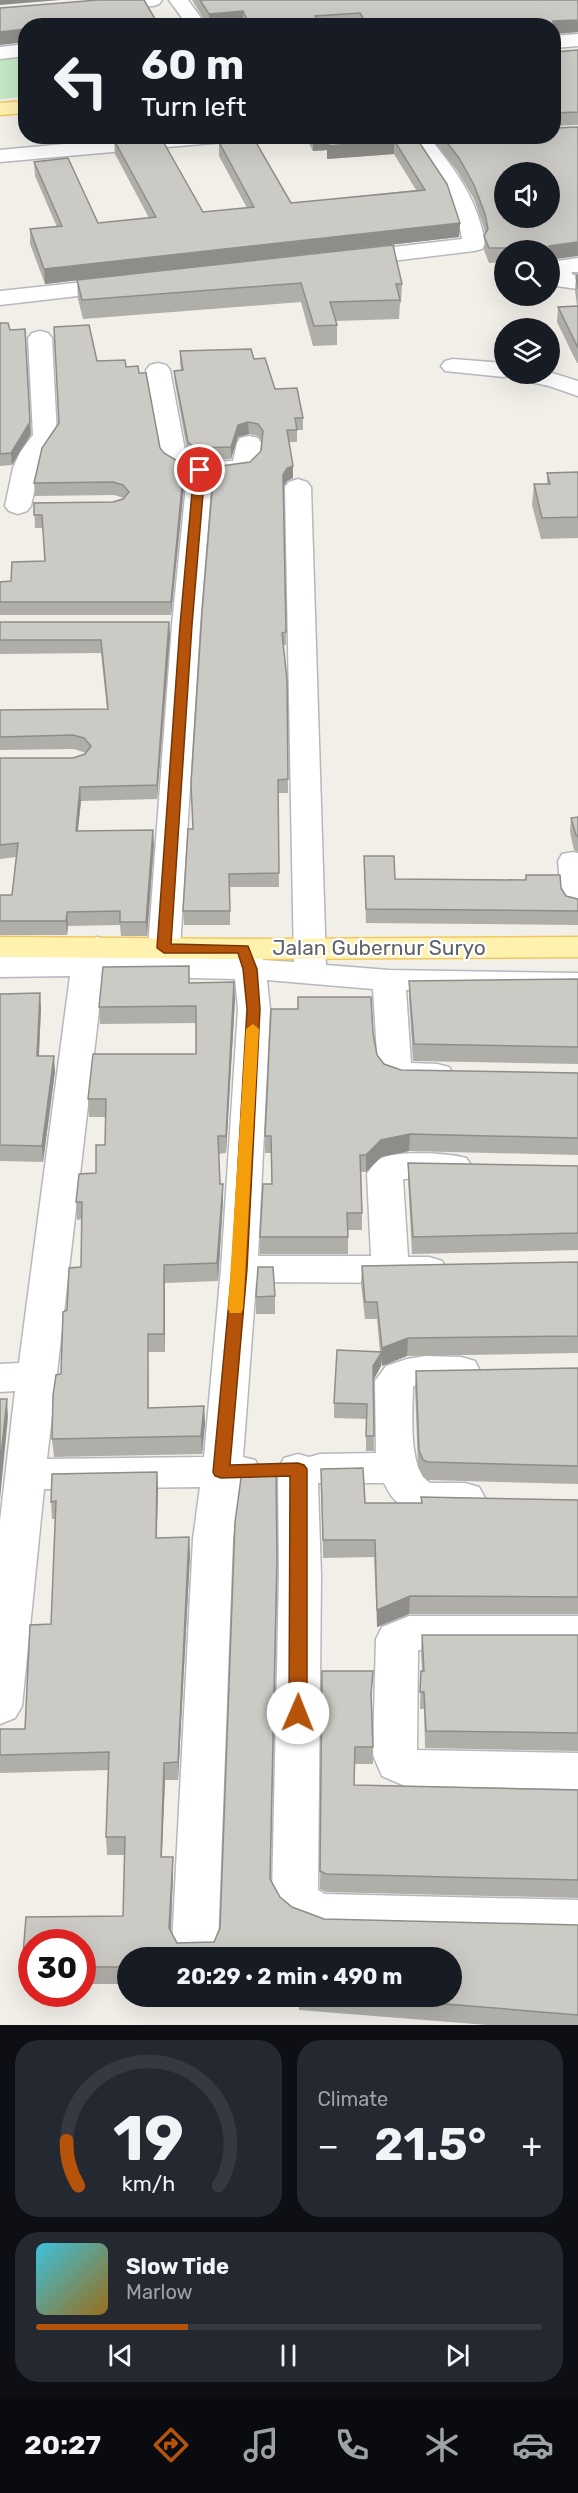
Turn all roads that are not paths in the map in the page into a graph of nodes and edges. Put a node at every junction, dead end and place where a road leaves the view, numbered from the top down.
1 (153, 0) edge
2 (178, 0) edge
3 (82, 6) edge
4 (192, 18) edge
5 (578, 40) edge
6 (561, 41) edge
7 (18, 52) edge
8 (0, 53) edge
9 (578, 56) edge
10 (561, 57) edge
11 (18, 108) edge
12 (0, 109) edge
13 (134, 144) edge
14 (423, 144) edge
15 (0, 156) edge
16 (324, 263) edge
17 (578, 265) edge
18 (578, 282) edge
19 (138, 283) edge
20 (0, 298) edge
21 (40, 338) dead end
22 (453, 366) dead end
23 (494, 368) edge
24 (158, 370) dead end
25 (560, 382) edge
26 (578, 389) edge
27 (249, 443) dead end
28 (200, 470) junction
29 (298, 487) dead end
30 (20, 506) edge
31 (573, 861) dead end
32 (578, 903) edge
33 (0, 947) edge
34 (578, 947) edge
35 (164, 948) junction
36 (93, 956) junction
37 (247, 959) junction
38 (310, 960) junction
39 (0, 967) edge
40 (389, 980) junction
41 (578, 983) edge
42 (472, 1075) edge
43 (488, 1167) edge
44 (239, 1269) junction
45 (390, 1269) junction
46 (458, 1269) edge
47 (498, 1370) edge
48 (18, 1377) edge
49 (396, 1468) junction
50 (298, 1469) junction
51 (221, 1472) junction
52 (26, 1474) junction
53 (499, 1499) edge
54 (578, 1633) edge
55 (0, 1706) edge
56 (578, 1771) edge
57 (578, 1920) edge
58 (195, 1945) edge

1 - 3 street
2 - 4 street
5 - 6 street
7 - 8 street
9 - 10 main road
11 - 12 main road
13 - 15 street
14 - 16 street
17 - 18 street
19 - 20 street
21 - 30 street
22 - 23 street
24 - 28 street
25 - 26 street
27 - 28 street
28 - 35 street
29 - 38 street
31 - 32 street
33 - 36 main road, Jalan Gubernur Suryo
34 - 38 main road, Jalan Gubernur Suryo
35 - 36 main road, Jalan Gubernur Suryo
35 - 37 main road, Jalan Gubernur Suryo
36 - 37 street
36 - 39 street
36 - 48 street
37 - 38 street
37 - 44 street
38 - 40 street
40 - 41 street
40 - 42 street
43 - 45 street
44 - 45 street
44 - 51 street
45 - 46 street
47 - 49 street
48 - 52 street
49 - 50 street
49 - 53 street
50 - 51 street
50 - 57 street
51 - 52 street
51 - 58 street
52 - 55 street
54 - 56 street

